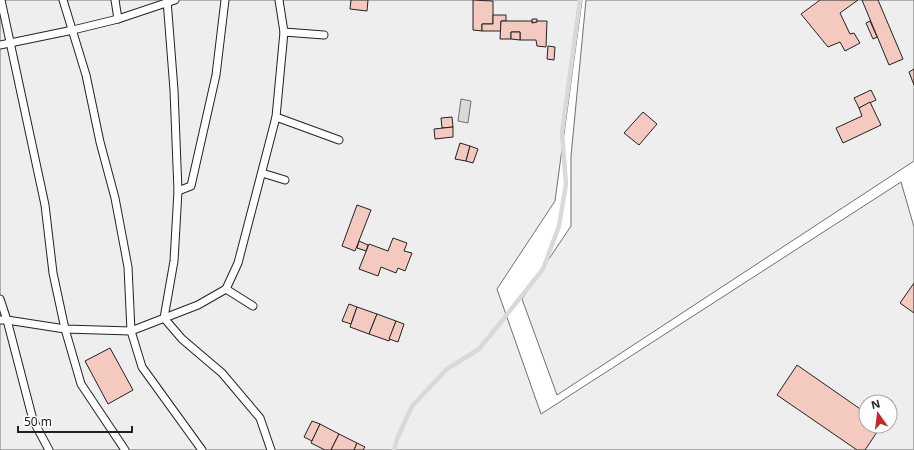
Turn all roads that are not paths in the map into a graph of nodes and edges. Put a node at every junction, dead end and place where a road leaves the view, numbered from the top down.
1 (1, 0) edge
2 (63, 0) edge
3 (115, 0) edge
4 (175, 0) edge
5 (225, 0) edge
6 (279, 0) edge
7 (167, 1) edge
8 (118, 18) junction
9 (73, 30) junction
10 (284, 32) junction
11 (324, 35) dead end
12 (10, 42) junction
13 (0, 45) edge
14 (276, 117) junction
15 (339, 140) dead end
16 (262, 173) junction
17 (285, 180) dead end
18 (178, 191) junction
19 (226, 290) junction
20 (0, 299) edge
21 (253, 306) dead end
22 (164, 318) junction
23 (3, 320) edge
24 (65, 329) junction
25 (131, 331) junction
26 (49, 450) edge
27 (125, 450) edge
28 (202, 450) edge
29 (271, 450) edge

1 - 12 lane
2 - 9 lane
3 - 8 lane
4 - 7 lane
5 - 18 lane
6 - 10 lane
7 - 8 lane
7 - 18 lane
8 - 9 lane
9 - 12 lane
9 - 25 lane
10 - 11 lane
10 - 14 lane
12 - 13 lane
12 - 24 lane
14 - 15 lane
14 - 16 lane
16 - 17 lane
16 - 19 lane
18 - 22 lane
19 - 21 lane
19 - 22 lane
20 - 23 lane
22 - 25 lane
22 - 29 lane
23 - 24 lane
23 - 26 lane
24 - 25 lane
24 - 27 lane
25 - 28 lane

